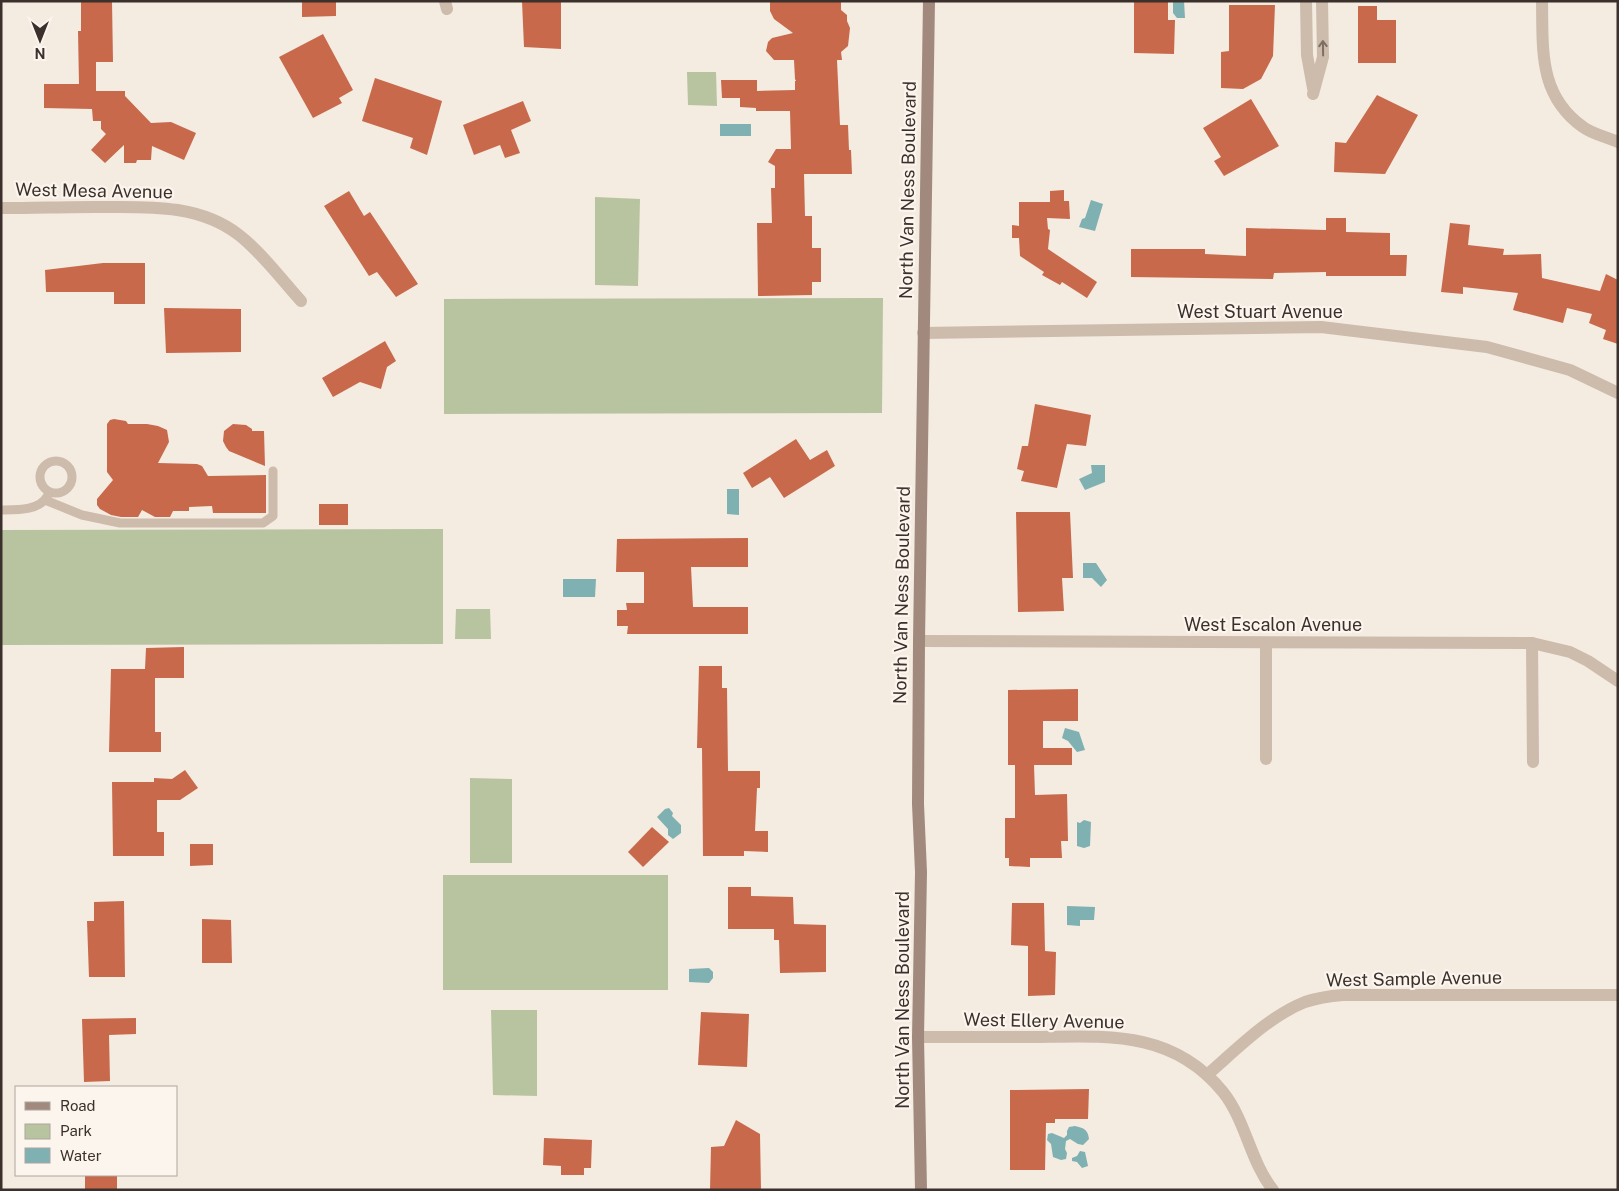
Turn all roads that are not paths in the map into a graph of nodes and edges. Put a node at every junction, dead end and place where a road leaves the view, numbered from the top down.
1 (929, 1) edge
2 (1306, 1) edge
3 (1542, 1) edge
4 (1322, 8) edge
5 (1306, 15) junction
6 (1618, 142) edge
7 (1, 208) edge
8 (301, 301) dead end
9 (923, 333) junction
10 (1618, 393) edge
11 (273, 471) dead end
12 (1, 510) edge
13 (919, 641) junction
14 (1266, 643) junction
15 (1532, 643) junction
16 (1618, 681) edge
17 (1266, 760) dead end
18 (1533, 762) dead end
19 (1618, 995) edge
20 (918, 1037) junction
21 (1207, 1075) junction
22 (921, 1190) edge
23 (1273, 1190) edge

1 - 9 street, North Van Ness Boulevard
2 - 5 street
3 - 6 street
4 - 5 street
5 -> 4 street
7 - 8 street, West Mesa Avenue
9 - 10 street, West Stuart Avenue
9 - 13 street, North Van Ness Boulevard
11 - 12 lane
13 - 14 street, West Escalon Avenue
13 - 20 street, North Van Ness Boulevard
14 - 15 street, West Escalon Avenue
14 - 17 street
15 - 16 street, West Escalon Avenue
15 - 18 street
19 - 21 street, West Sample Avenue
20 - 21 street, West Ellery Avenue
20 - 22 street, North Van Ness Boulevard
21 - 23 street, West Ellery Avenue

